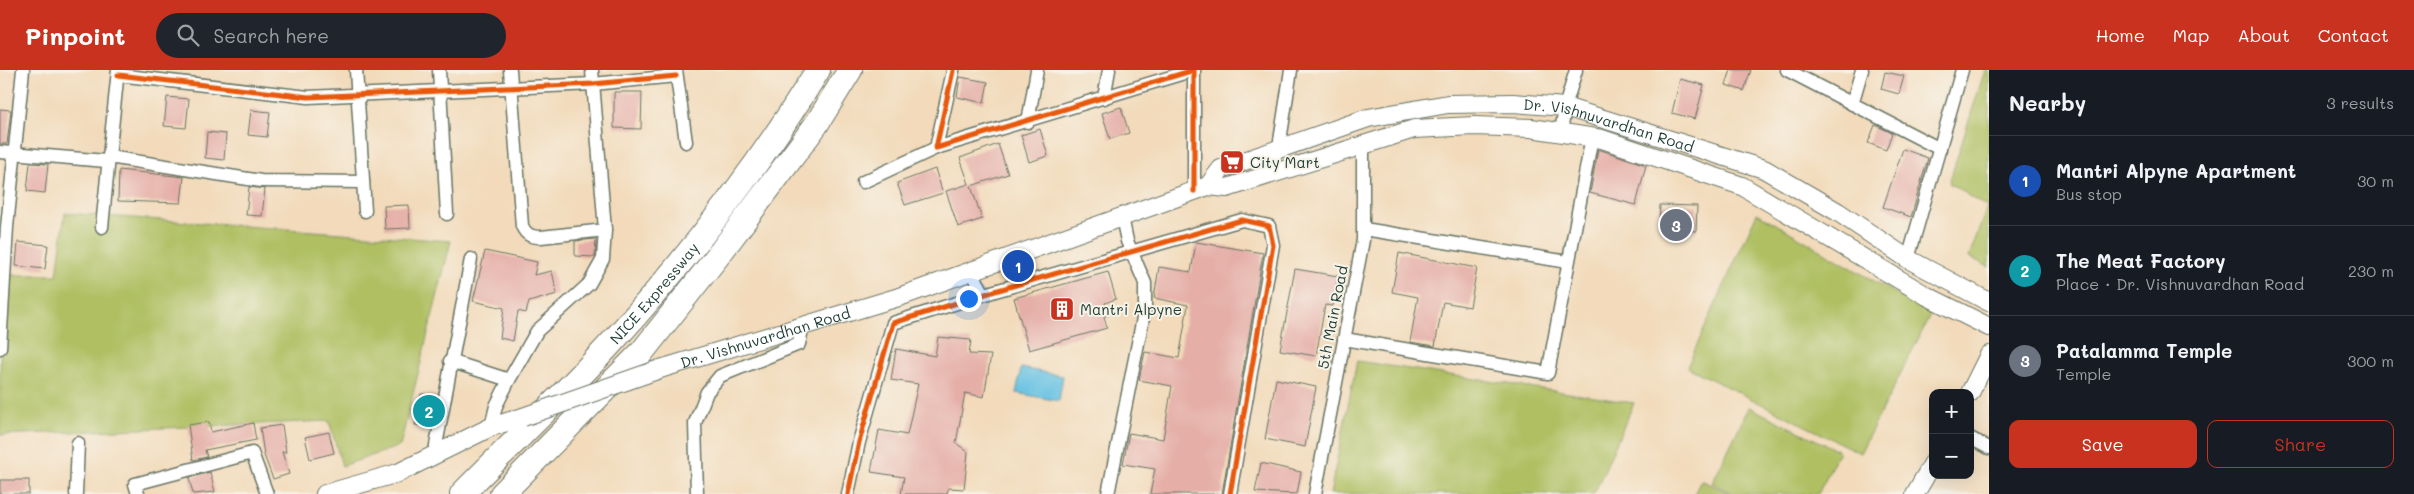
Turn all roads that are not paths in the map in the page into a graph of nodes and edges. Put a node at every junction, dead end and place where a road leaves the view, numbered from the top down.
1 (23, 70) edge
2 (356, 70) edge
3 (439, 70) edge
4 (510, 70) edge
5 (592, 70) edge
6 (818, 70) edge
7 (850, 70) edge
8 (1037, 70) edge
9 (1109, 70) edge
10 (1194, 70) edge
11 (1291, 70) edge
12 (1576, 70) edge
13 (1787, 70) edge
14 (1862, 70) edge
15 (1962, 70) edge
16 (954, 71) edge
17 (118, 72) edge
18 (676, 73) edge
19 (594, 84) junction
20 (512, 88) junction
21 (441, 92) junction
22 (358, 96) junction
23 (1104, 98) junction
24 (1852, 104) junction
25 (1565, 108) junction
26 (1028, 122) junction
27 (1561, 132) junction
28 (1592, 137) junction
29 (686, 142) dead end
30 (1363, 145) junction
31 (1279, 147) junction
32 (936, 148) junction
33 (1940, 149) junction
34 (0, 152) edge
35 (14, 154) junction
36 (109, 158) junction
37 (363, 182) junction
38 (863, 182) dead end
39 (1201, 188) junction
40 (365, 211) dead end
41 (447, 214) dead end
42 (1122, 217) junction
43 (4, 226) edge
44 (102, 227) dead end
45 (1364, 229) junction
46 (605, 230) junction
47 (1131, 252) junction
48 (471, 258) dead end
49 (1908, 258) junction
50 (1568, 262) junction
51 (972, 272) junction
52 (984, 294) junction
53 (1989, 302) edge
54 (803, 325) junction
55 (1989, 327) edge
56 (1344, 339) junction
57 (0, 340) edge
58 (1989, 355) edge
59 (450, 361) junction
60 (509, 380) junction
61 (1972, 389) edge
62 (491, 427) junction
63 (1974, 440) edge
64 (78, 443) dead end
65 (1989, 448) edge
66 (434, 456) junction
67 (1929, 469) edge
68 (76, 494) edge
69 (138, 494) edge
70 (267, 494) edge
71 (325, 494) edge
72 (462, 494) edge
73 (502, 494) edge
74 (697, 494) edge
75 (848, 494) edge
76 (1108, 494) edge
77 (1230, 494) edge
78 (1315, 494) edge
79 (1915, 494) edge

1 - 35 street
2 - 22 street
3 - 21 street
4 - 20 street
5 - 19 street
6 - 72 highway, NICE Expressway
7 - 73 highway, NICE Expressway
8 - 26 street
9 - 23 street
10 - 23 street
10 - 39 street
11 - 31 street
12 - 25 street
13 - 24 street
14 - 24 street
15 - 33 street
16 - 32 street
17 - 22 street
17 - 36 street
18 - 19 street
18 - 29 street
19 - 20 street
19 - 46 street
20 - 21 street
20 - 46 street
21 - 22 street
21 - 41 street
22 - 37 street
23 - 26 street
24 - 33 street
25 - 27 street
25 - 31 main road, Dr. Vishnuvardhan Road
25 - 49 main road, Dr. Vishnuvardhan Road
26 - 32 street
27 - 28 main road, Dr. Vishnuvardhan Road
27 - 30 main road, Dr. Vishnuvardhan Road
28 - 50 street
28 - 55 main road, Dr. Vishnuvardhan Road
30 - 39 main road, Dr. Vishnuvardhan Road
30 - 45 street, 5th Main Road
31 - 39 main road, Dr. Vishnuvardhan Road
32 - 38 street
33 - 49 street
34 - 35 street
35 - 36 street
35 - 43 street
36 - 37 street
36 - 44 street
37 - 40 street
39 - 42 main road, Dr. Vishnuvardhan Road
42 - 47 street
42 - 51 main road, Dr. Vishnuvardhan Road
43 - 57 street
45 - 50 street
45 - 56 street, 5th Main Road
46 - 60 street
47 - 52 street
47 - 76 street
47 - 77 street
48 - 59 street
49 - 53 main road, Dr. Vishnuvardhan Road
50 - 56 street
51 - 52 street
51 - 54 main road, Dr. Vishnuvardhan Road
52 - 75 street
54 - 62 main road, Dr. Vishnuvardhan Road, bridge
54 - 74 street
56 - 78 street, 5th Main Road
58 - 61 main road
59 - 60 street
59 - 66 street
60 - 62 street
62 - 66 main road, Dr. Vishnuvardhan Road
63 - 65 street
64 - 68 street
66 - 71 main road, Dr. Vishnuvardhan Road
67 - 79 main road
69 - 70 street

